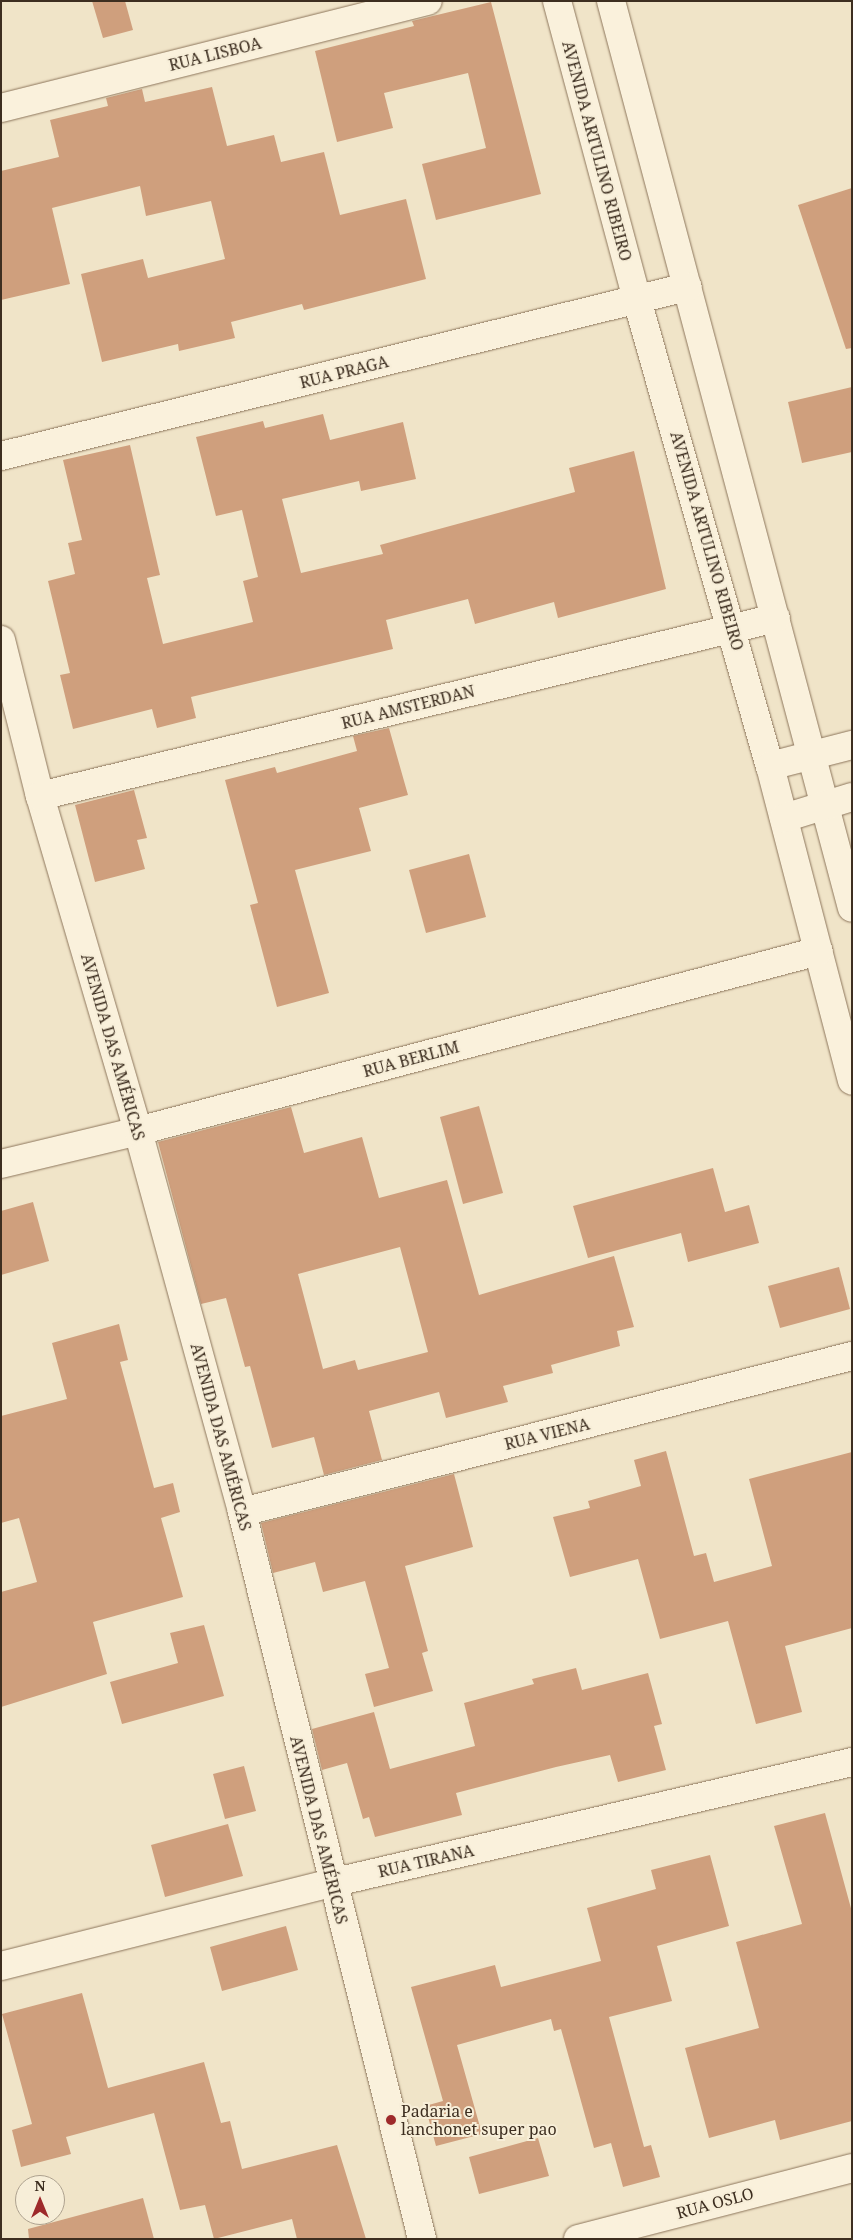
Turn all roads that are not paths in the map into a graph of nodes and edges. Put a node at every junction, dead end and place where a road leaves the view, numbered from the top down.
1 (428, 1) edge
2 (557, 1) edge
3 (611, 1) edge
4 (1, 108) edge
5 (687, 287) junction
6 (637, 300) junction
7 (1, 456) edge
8 (776, 618) junction
9 (732, 628) junction
10 (1, 640) edge
11 (852, 745) edge
12 (813, 756) junction
13 (770, 766) junction
14 (40, 796) junction
15 (852, 797) edge
16 (826, 804) junction
17 (784, 818) junction
18 (852, 908) edge
19 (819, 951) junction
20 (852, 1082) edge
21 (138, 1131) junction
22 (1, 1164) edge
23 (852, 1356) edge
24 (242, 1512) junction
25 (852, 1762) edge
26 (331, 1883) junction
27 (1, 1966) edge
28 (852, 2168) edge
29 (422, 2239) edge
30 (578, 2239) edge

1 - 4 street, RUA LISBOA
2 - 6 street, AVENIDA ARTULINO RIBEIRO
3 - 5 street
5 - 6 street, RUA PRAGA
5 - 8 street
6 - 7 street, RUA PRAGA
6 - 9 street, AVENIDA ARTULINO RIBEIRO
8 - 9 street, RUA AMSTERDAN
8 - 12 street
9 - 13 street, AVENIDA ARTULINO RIBEIRO
9 - 14 street, RUA AMSTERDAN
10 - 14 street, AVENIDA DAS AMÉRICAS
11 - 12 street
12 - 13 street
12 - 16 street
13 - 17 street, AVENIDA ARTULINO RIBEIRO
14 - 21 street, AVENIDA DAS AMÉRICAS
15 - 16 street
16 - 17 street
16 - 18 street
17 - 19 street, AVENIDA ARTULINO RIBEIRO
19 - 20 street, AVENIDA ARTULINO RIBEIRO
19 - 21 street, RUA BERLIM
21 - 22 street, RUA BERLIM
21 - 24 street, AVENIDA DAS AMÉRICAS
23 - 24 street, RUA VIENA
24 - 26 street, AVENIDA DAS AMÉRICAS
25 - 26 street, RUA TIRANA
26 - 27 street, RUA TIRANA
26 - 29 street, AVENIDA DAS AMÉRICAS
28 - 30 street, RUA OSLO

